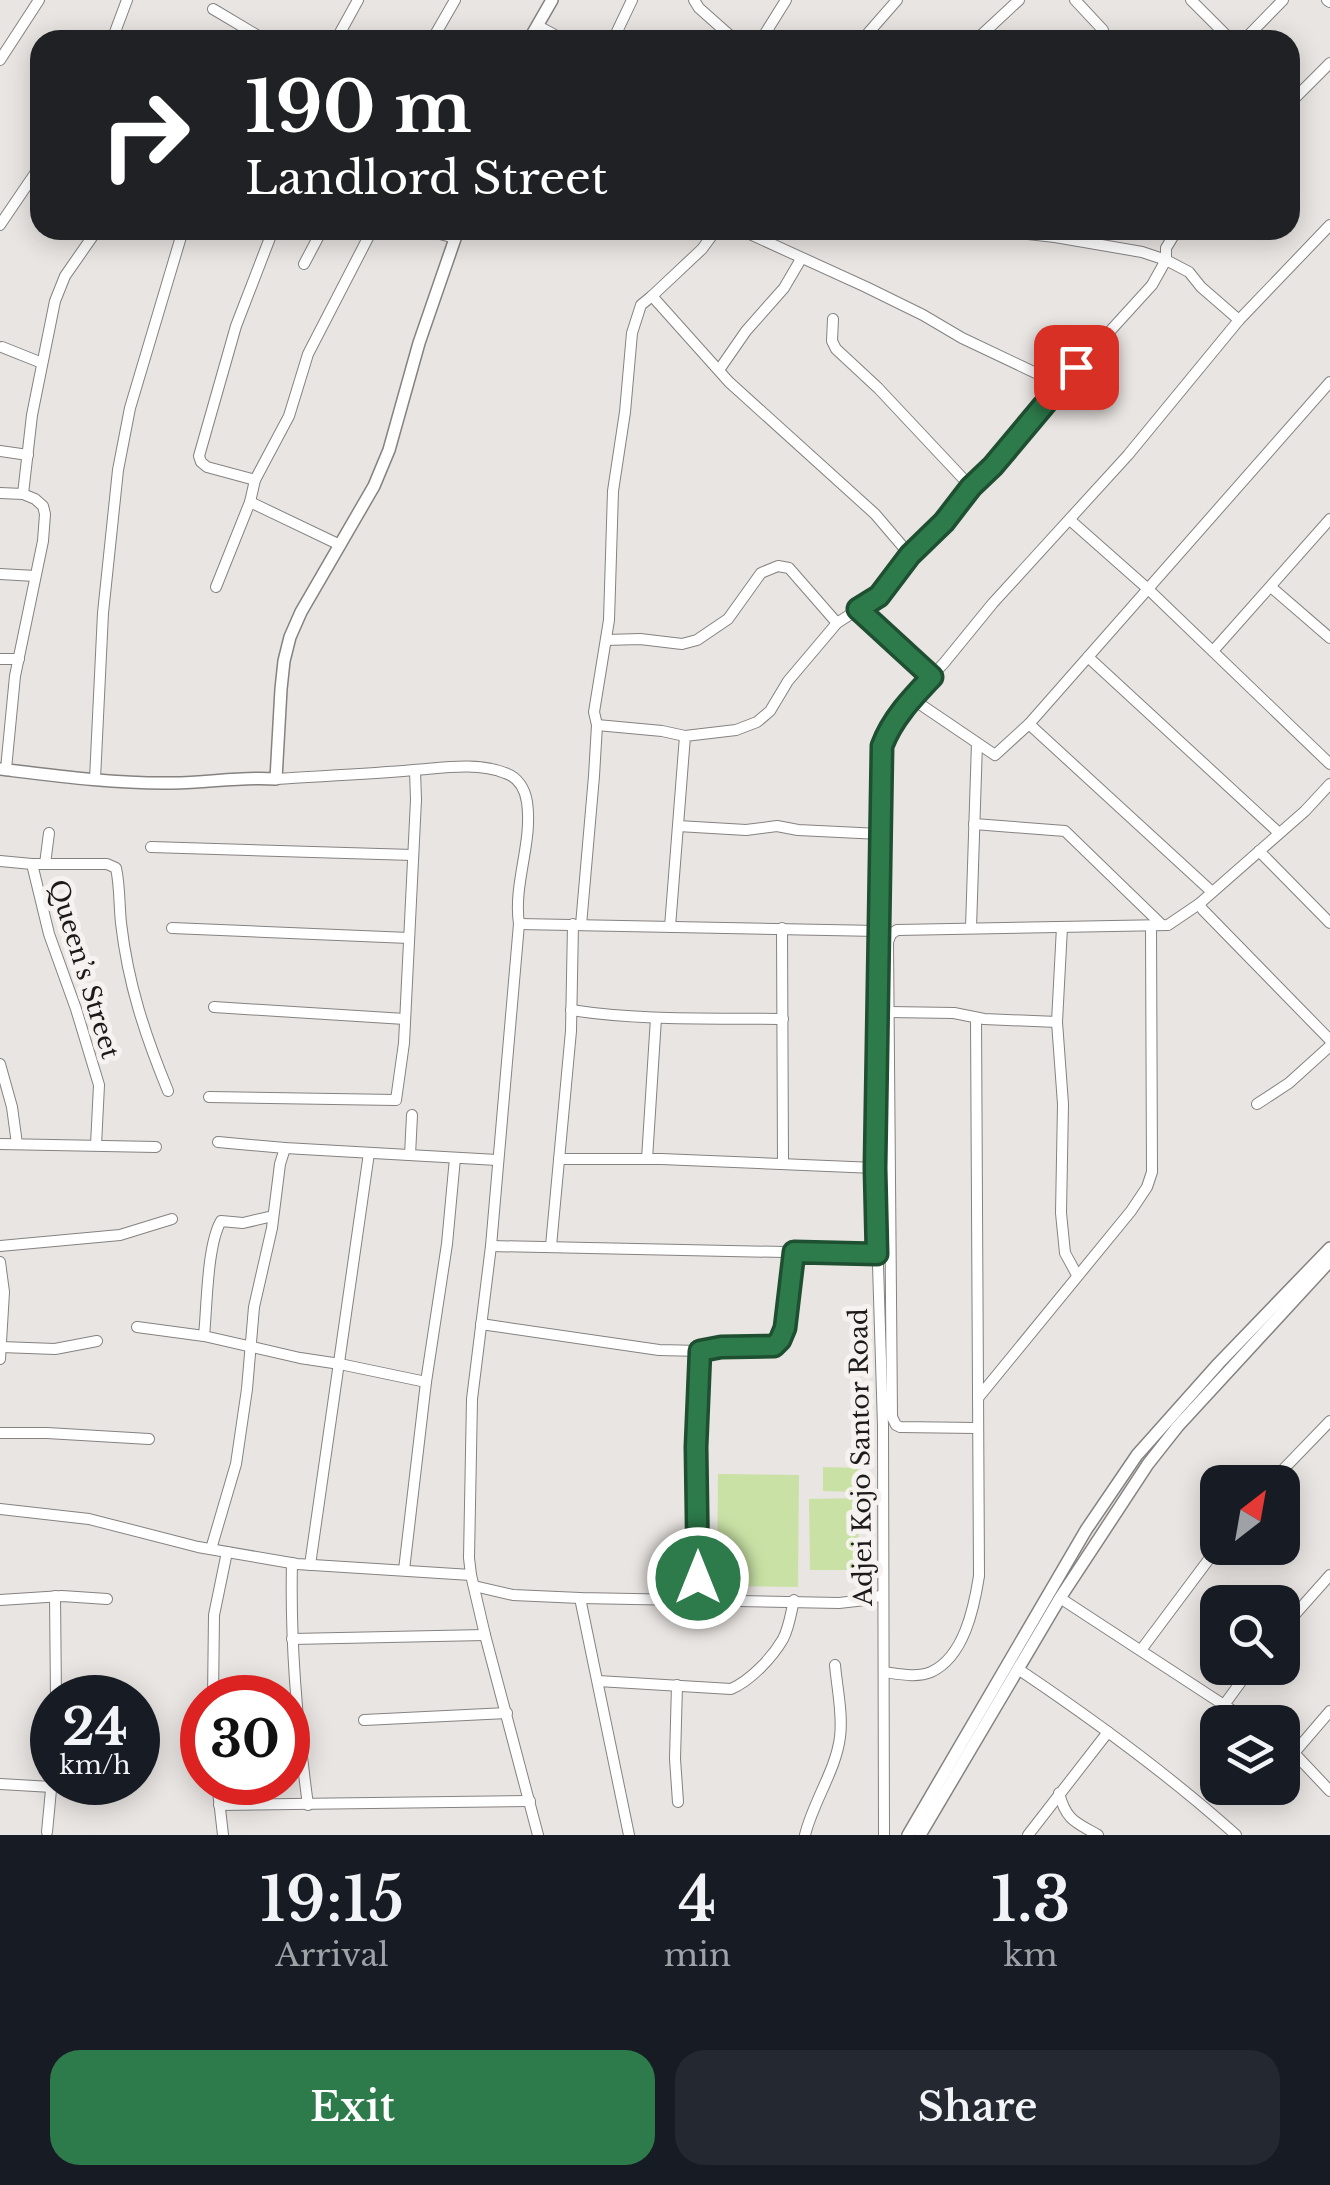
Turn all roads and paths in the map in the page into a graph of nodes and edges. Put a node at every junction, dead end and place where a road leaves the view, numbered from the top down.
1 (39, 0) edge
2 (127, 0) edge
3 (358, 0) edge
4 (455, 0) edge
5 (552, 0) edge
6 (632, 0) edge
7 (694, 0) edge
8 (786, 0) edge
9 (897, 0) edge
10 (1019, 0) edge
11 (1076, 0) edge
12 (1191, 0) edge
13 (1283, 0) edge
14 (213, 10) dead end
15 (538, 26) junction
16 (116, 30) edge
17 (248, 30) edge
18 (342, 30) edge
19 (438, 30) edge
20 (536, 30) edge
21 (545, 30) edge
22 (618, 30) edge
23 (724, 30) edge
24 (767, 30) edge
25 (871, 30) edge
26 (987, 30) edge
27 (1102, 30) edge
28 (1220, 30) edge
29 (1254, 30) edge
30 (0, 60) edge
31 (1330, 64) edge
32 (1300, 93) edge
33 (30, 181) edge
34 (0, 225) edge
35 (1330, 225) edge
36 (90, 240) edge
37 (180, 240) edge
38 (268, 240) edge
39 (317, 240) edge
40 (367, 240) edge
41 (454, 240) edge
42 (708, 240) edge
43 (762, 240) edge
44 (1089, 240) edge
45 (1171, 240) edge
46 (802, 259) junction
47 (1166, 260) junction
48 (304, 264) dead end
49 (652, 296) junction
50 (833, 319) dead end
51 (1239, 320) junction
52 (2, 347) edge
53 (42, 363) junction
54 (719, 370) junction
55 (1330, 382) edge
56 (1061, 384) junction
57 (0, 450) edge
58 (28, 456) junction
59 (254, 480) junction
60 (971, 487) junction
61 (0, 493) edge
62 (23, 494) junction
63 (250, 502) junction
64 (1330, 519) edge
65 (1070, 520) junction
66 (340, 546) junction
67 (910, 555) junction
68 (0, 574) edge
69 (36, 576) junction
70 (216, 587) dead end
71 (1271, 587) junction
72 (1148, 589) junction
73 (858, 609) junction
74 (837, 623) junction
75 (1330, 638) edge
76 (606, 640) junction
77 (1213, 651) junction
78 (1088, 657) junction
79 (18, 658) junction
80 (0, 659) edge
81 (932, 677) junction
82 (911, 698) junction
83 (1029, 724) junction
84 (597, 725) junction
85 (684, 736) junction
86 (976, 743) junction
87 (1330, 764) edge
88 (3, 769) edge
89 (414, 770) junction
90 (95, 778) junction
91 (276, 779) junction
92 (1330, 784) edge
93 (974, 824) junction
94 (678, 826) junction
95 (49, 833) dead end
96 (880, 834) junction
97 (1279, 834) junction
98 (151, 847) dead end
99 (1260, 851) junction
100 (413, 854) junction
101 (0, 861) edge
102 (32, 864) junction
103 (45, 864) junction
104 (1210, 891) junction
105 (1199, 904) junction
106 (1330, 923) edge
107 (518, 924) junction
108 (577, 924) junction
109 (1156, 926) junction
110 (670, 927) junction
111 (1062, 927) junction
112 (172, 928) dead end
113 (782, 928) junction
114 (971, 928) junction
115 (879, 931) junction
116 (409, 938) junction
117 (214, 1007) dead end
118 (571, 1010) junction
119 (890, 1012) junction
120 (656, 1018) junction
121 (976, 1018) junction
122 (406, 1019) junction
123 (782, 1019) junction
124 (1057, 1022) junction
125 (1330, 1043) edge
126 (0, 1064) edge
127 (168, 1091) dead end
128 (209, 1097) dead end
129 (1257, 1104) dead end
130 (412, 1115) dead end
131 (218, 1142) dead end
132 (0, 1144) edge
133 (16, 1144) junction
134 (96, 1146) junction
135 (156, 1147) dead end
136 (285, 1148) junction
137 (369, 1153) junction
138 (410, 1155) junction
139 (455, 1158) junction
140 (559, 1159) junction
141 (647, 1159) junction
142 (497, 1160) junction
143 (783, 1164) junction
144 (875, 1168) junction
145 (273, 1216) junction
146 (172, 1219) dead end
147 (0, 1246) edge
148 (491, 1246) junction
149 (551, 1246) junction
150 (1330, 1248) edge
151 (794, 1252) junction
152 (877, 1254) junction
153 (1330, 1261) edge
154 (0, 1262) edge
155 (1078, 1275) junction
156 (481, 1324) junction
157 (137, 1327) dead end
158 (204, 1336) junction
159 (97, 1341) dead end
160 (0, 1347) edge
161 (250, 1347) junction
162 (700, 1351) junction
163 (0, 1359) edge
164 (340, 1364) junction
165 (426, 1382) junction
166 (978, 1399) junction
167 (1330, 1421) edge
168 (976, 1428) junction
169 (0, 1433) edge
170 (149, 1439) dead end
171 (1288, 1465) edge
172 (0, 1509) edge
173 (211, 1549) junction
174 (227, 1552) junction
175 (292, 1563) junction
176 (310, 1565) junction
177 (1205, 1565) edge
178 (404, 1570) junction
179 (1330, 1575) edge
180 (472, 1580) junction
181 (883, 1595) junction
182 (55, 1596) junction
183 (108, 1598) dead end
184 (580, 1598) junction
185 (1060, 1598) junction
186 (0, 1600) edge
187 (697, 1600) junction
188 (794, 1600) junction
189 (1300, 1609) edge
190 (485, 1635) junction
191 (292, 1639) junction
192 (1141, 1650) junction
193 (835, 1665) dead end
194 (1018, 1669) junction
195 (884, 1672) junction
196 (56, 1675) edge
197 (213, 1675) edge
198 (293, 1675) edge
199 (598, 1681) junction
200 (676, 1685) junction
201 (1239, 1685) edge
202 (1224, 1705) joint
203 (1330, 1711) edge
204 (507, 1713) junction
205 (364, 1720) dead end
206 (1108, 1732) junction
207 (1300, 1746) edge
208 (1300, 1759) edge
209 (30, 1783) edge
210 (0, 1784) edge
211 (1330, 1791) edge
212 (1059, 1793) junction
213 (530, 1801) junction
214 (678, 1802) dead end
215 (310, 1804) edge
216 (50, 1805) edge
217 (220, 1805) edge
218 (47, 1832) dead end
219 (223, 1835) edge
220 (538, 1835) edge
221 (630, 1835) edge
222 (805, 1835) edge
223 (884, 1835) edge
224 (908, 1835) edge
225 (920, 1835) edge
226 (1028, 1835) edge
227 (1098, 1835) edge
228 (1236, 1835) edge

1 - 30 street
2 - 16 street
3 - 18 street
4 - 19 street
5 - 15 street
6 - 22 street
7 - 23 street
8 - 24 street
9 - 25 street
10 - 26 street
11 - 27 street
12 - 28 street
13 - 29 street
14 - 17 street
15 - 20 street
15 - 21 street
31 - 32 street
33 - 34 street
35 - 51 street, Adjei Kojo Santor Road
36 - 53 street
37 - 90 street
38 - 59 street
39 - 48 street
40 - 59 street
41 - 66 street
42 - 49 street
43 - 46 street
44 - 47 street
45 - 47 street
46 - 54 street
46 - 56 street
47 - 51 street
47 - 56 street
49 - 54 street
49 - 76 street
50 - 60 street
51 - 65 street, Adjei Kojo Santor Road
52 - 53 street
53 - 58 street
54 - 67 street
55 - 72 street
56 - 60 street
57 - 58 street
58 - 62 street
59 - 63 street
60 - 67 street
61 - 62 street
62 - 69 street
63 - 66 street
63 - 70 street
64 - 71 street
65 - 72 street
65 - 81 street, Adjei Kojo Santor Road
66 - 91 street
67 - 73 street
68 - 69 street
69 - 79 street
71 - 75 street
71 - 77 street
72 - 77 street
72 - 78 street
73 - 74 street
73 - 81 street
74 - 76 street
74 - 85 street
76 - 84 street
77 - 87 street
78 - 83 street
78 - 97 street
79 - 80 street
79 - 88 street
81 - 82 street, Adjei Kojo Santor Road
82 - 86 street
82 - 96 street, Adjei Kojo Santor Road
83 - 86 street
83 - 104 street
84 - 85 street
84 - 108 street
85 - 94 street
86 - 93 street
88 - 90 street
89 - 91 street
89 - 100 street
89 - 107 street
90 - 91 street
92 - 97 street
93 - 109 street
93 - 114 street
94 - 96 street
94 - 110 street
95 - 103 street
96 - 115 street, Adjei Kojo Santor Road
97 - 99 street
98 - 100 street
99 - 104 street
99 - 106 street
100 - 116 street
101 - 102 street
102 - 103 street
102 - 134 street, Queen’s Street
103 - 127 street
104 - 105 street
105 - 109 street
105 - 125 street
107 - 108 street
107 - 142 street
108 - 110 street
108 - 118 street
109 - 111 street
109 - 155 street
110 - 113 street
111 - 114 street
111 - 124 street
112 - 116 street
113 - 115 street
113 - 123 street
114 - 119 street
115 - 144 street, Adjei Kojo Santor Road
116 - 122 street
117 - 122 street
118 - 120 street
118 - 140 street
119 - 121 street
119 - 168 street
120 - 123 street
120 - 141 street
121 - 124 street
121 - 166 street
122 - 128 street
123 - 143 street
124 - 155 street
125 - 129 street
126 - 133 street
130 - 138 street
131 - 136 street
132 - 133 street
133 - 134 street
134 - 135 street
136 - 137 street
136 - 145 street
137 - 138 street
137 - 164 street
138 - 139 street
139 - 142 street
139 - 165 street
140 - 141 street
140 - 149 street
141 - 143 street
142 - 148 street
143 - 144 street
144 - 152 street, Adjei Kojo Santor Road
145 - 158 street
145 - 161 street
146 - 147 street
148 - 149 street
148 - 156 street
149 - 151 street
150 - 224 street
151 - 152 street
151 - 162 street
152 - 181 street, Adjei Kojo Santor Road
153 - 185 street
154 - 160 street
155 - 166 street
156 - 162 street
156 - 180 street
157 - 158 street
158 - 161 street
159 - 160 street
160 - 163 street
161 - 164 street
161 - 173 street
162 - 187 street
164 - 165 street
164 - 176 street
165 - 178 street
166 - 168 street
167 - 171 street
168 - 195 street
169 - 170 street
172 - 173 street
173 - 174 street
174 - 175 street
174 - 197 street
175 - 176 street
175 - 191 street
176 - 178 street
177 - 192 street
178 - 180 street
179 - 189 street
180 - 184 street
180 - 190 street
181 - 188 street
181 - 195 street, Adjei Kojo Santor Road
182 - 183 street
182 - 186 street
182 - 196 street
184 - 187 street
184 - 199 street
185 - 192 street
185 - 194 street
187 - 188 street
188 - 200 street
190 - 191 street
190 - 204 street
191 - 198 street
192 - 202 street
193 - 222 street
194 - 206 street
194 - 225 street
195 - 223 street, Adjei Kojo Santor Road
199 - 200 street
199 - 221 street
200 - 214 street
201 - 202 street
203 - 207 street
204 - 205 street
204 - 213 street
206 - 212 street
206 - 228 street
208 - 211 street
209 - 210 street
212 - 226 street
212 - 227 street
213 - 215 street
213 - 220 street
216 - 218 street
217 - 219 street

